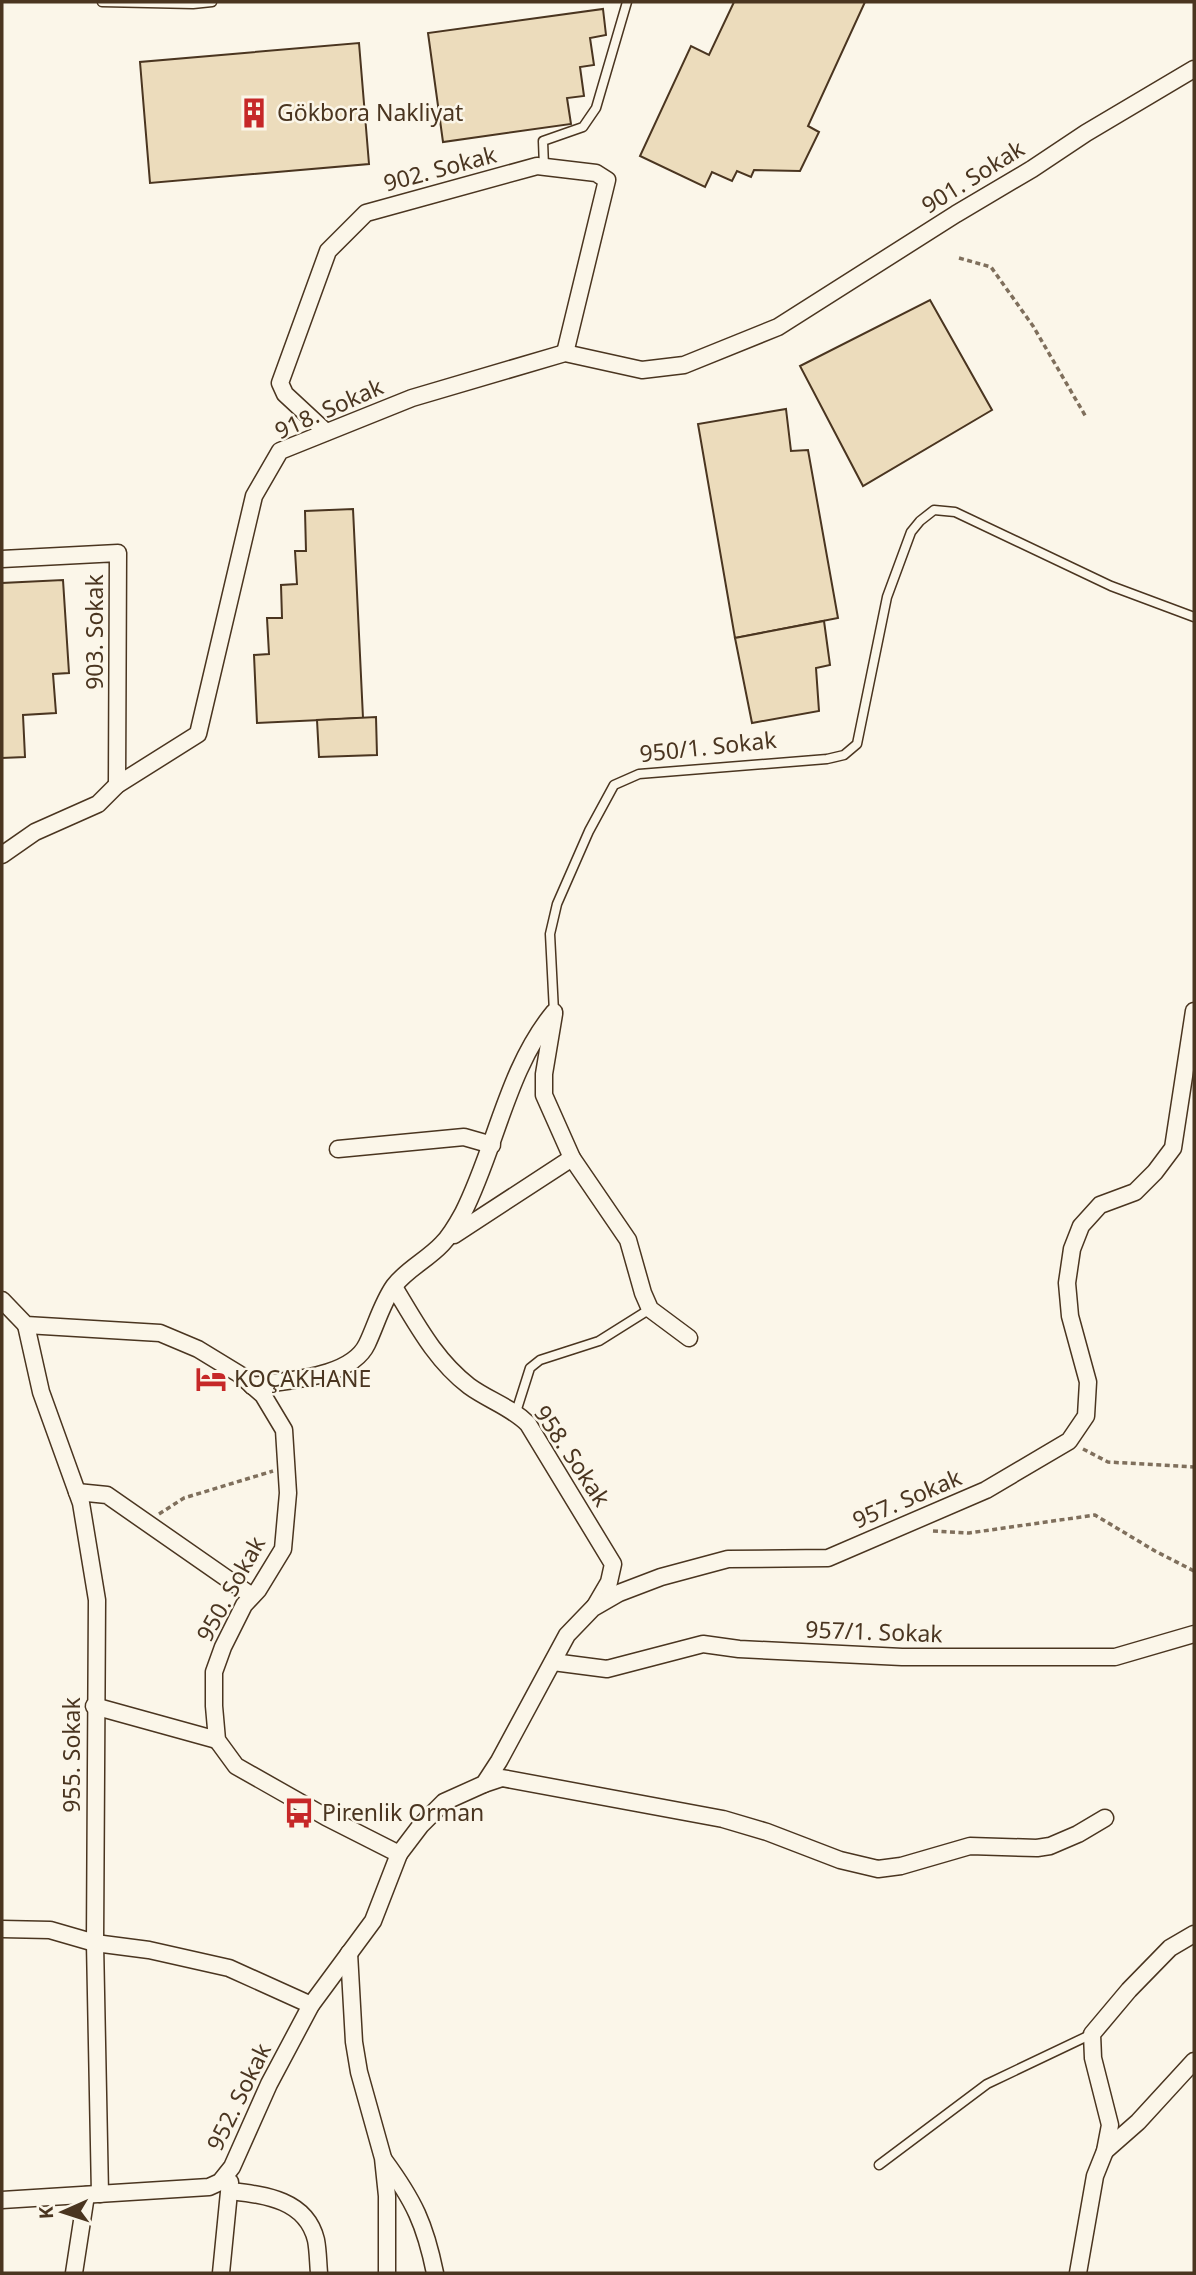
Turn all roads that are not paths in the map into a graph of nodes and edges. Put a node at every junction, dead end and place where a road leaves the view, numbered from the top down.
1 (102, 2) edge
2 (212, 2) edge
3 (627, 2) edge
4 (1194, 69) edge
5 (544, 167) junction
6 (778, 327) joint
7 (565, 353) junction
8 (326, 432) junction
9 (2, 559) edge
10 (1194, 617) edge
11 (117, 785) junction
12 (2, 855) edge
13 (1194, 1011) edge
14 (554, 1012) junction
15 (492, 1145) junction
16 (338, 1149) dead end
17 (572, 1158) junction
18 (442, 1244) junction
19 (394, 1287) junction
20 (2, 1300) edge
21 (650, 1309) junction
22 (26, 1325) junction
23 (689, 1338) dead end
24 (253, 1386) junction
25 (516, 1412) junction
26 (77, 1492) junction
27 (252, 1596) junction
28 (593, 1608) junction
29 (1194, 1634) edge
30 (552, 1662) junction
31 (94, 1706) junction
32 (217, 1740) junction
33 (484, 1784) junction
34 (1105, 1818) dead end
35 (399, 1854) junction
36 (2, 1929) edge
37 (1194, 1934) edge
38 (95, 1943) junction
39 (349, 1953) junction
40 (311, 2005) junction
41 (1092, 2034) junction
42 (1194, 2061) edge
43 (1105, 2151) junction
44 (383, 2158) junction
45 (880, 2165) dead end
46 (232, 2167) junction
47 (230, 2191) junction
48 (93, 2194) junction
49 (2, 2200) edge
50 (74, 2273) edge
51 (221, 2273) edge
52 (319, 2273) edge
53 (387, 2273) edge
54 (435, 2273) edge
55 (1078, 2273) edge

1 - 2 lane
3 - 5 lane
4 - 6 street, 901. Sokak
5 - 7 street, 902. Sokak
5 - 8 street, 902. Sokak
6 - 7 street, 918. Sokak
7 - 8 street, 918. Sokak
8 - 11 street, 918. Sokak
9 - 11 street, 903. Sokak
10 - 14 lane, 950/1. Sokak
11 - 12 street, 918. Sokak
13 - 28 street, 957. Sokak
14 - 15 street
14 - 17 street
15 - 16 street
15 - 18 street
17 - 18 street
17 - 21 street
18 - 19 street
19 - 24 street
19 - 25 street, 958. Sokak
20 - 22 street
21 - 23 street
21 - 25 lane
22 - 24 street, 950. Sokak
22 - 26 street, 955. Sokak
24 - 27 street, 950. Sokak
25 - 28 street, 958. Sokak
26 - 27 street
26 - 31 street, 955. Sokak
27 - 32 street, 950. Sokak
28 - 30 street, 957. Sokak
29 - 30 street, 957/1. Sokak
30 - 33 street, 957. Sokak
31 - 32 street
31 - 38 street, 955. Sokak
32 - 35 street
33 - 34 street
33 - 35 street
35 - 39 street
36 - 38 street
37 - 41 street
38 - 40 street
38 - 48 street, 955. Sokak
39 - 40 street, 952. Sokak
39 - 44 street
40 - 46 street, 952. Sokak
41 - 43 street
41 - 45 lane
42 - 43 street
43 - 55 street
44 - 53 street
44 - 54 street
46 - 47 street
46 - 48 street, 952. Sokak
47 - 51 street
47 - 52 street
48 - 49 street, 952. Sokak
48 - 50 street, 955. Sokak

